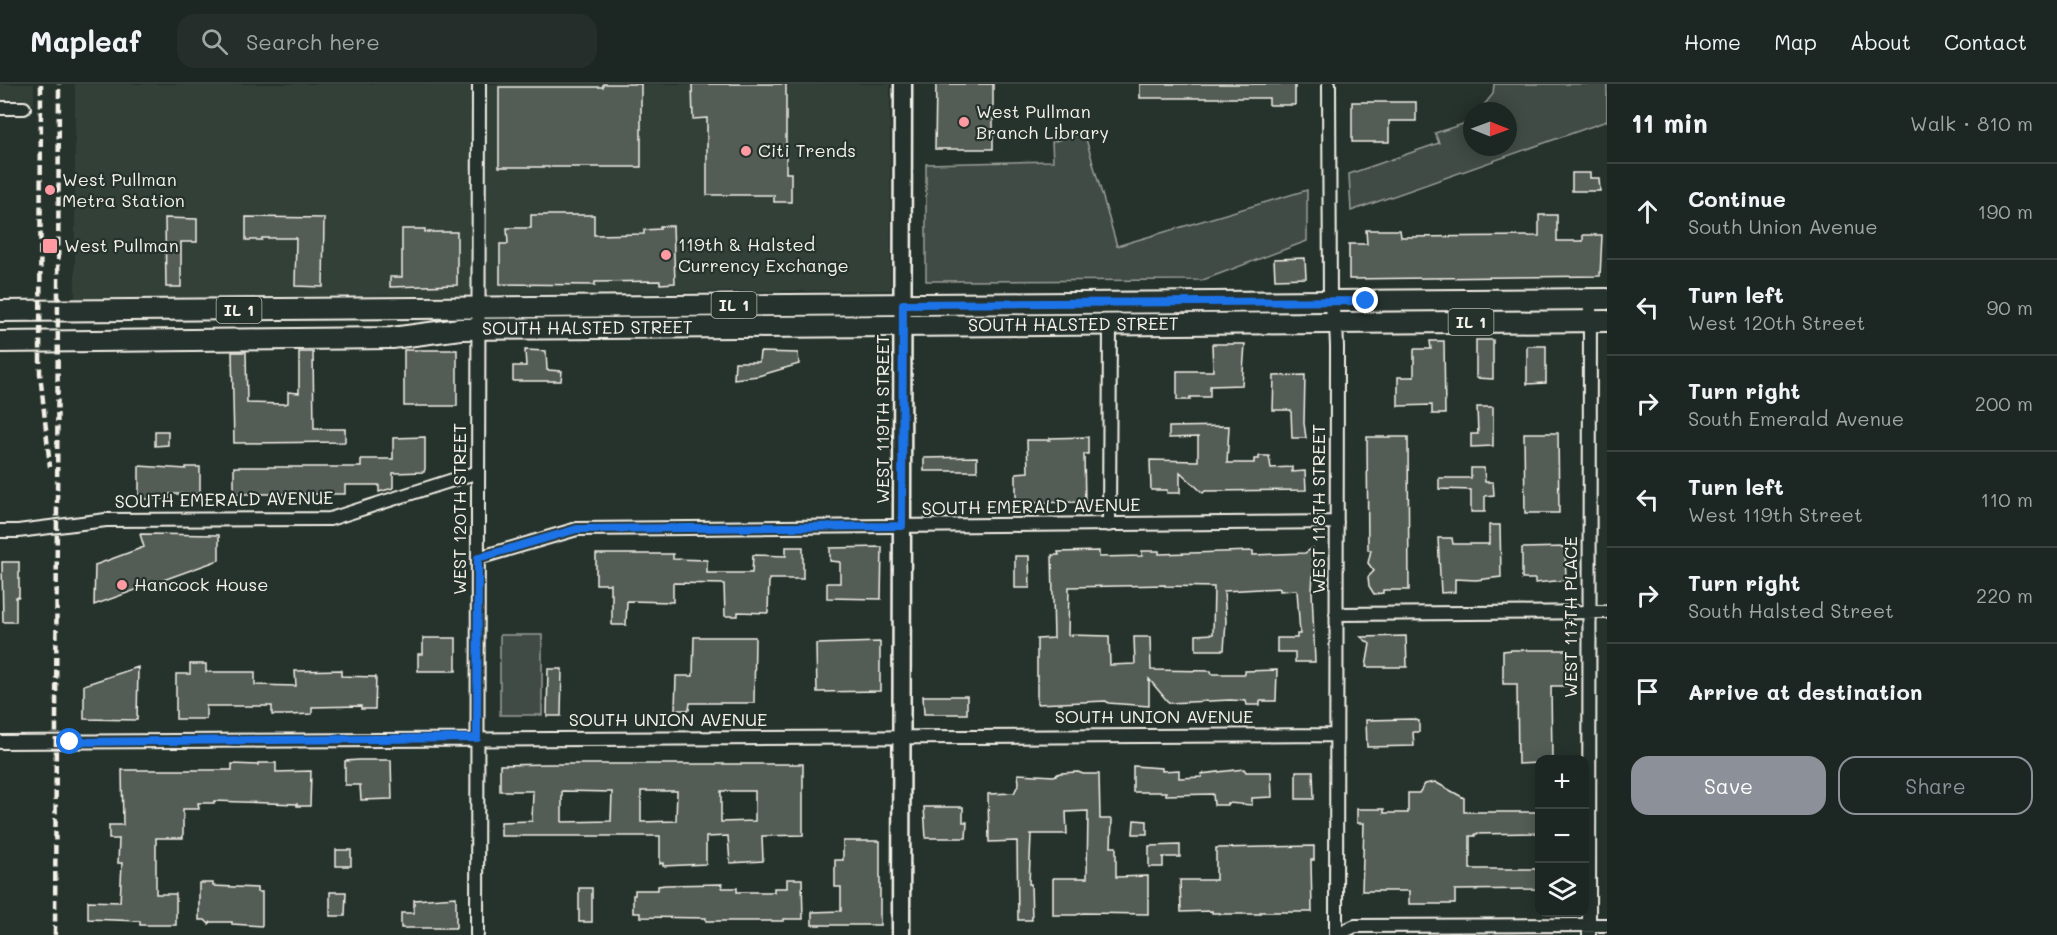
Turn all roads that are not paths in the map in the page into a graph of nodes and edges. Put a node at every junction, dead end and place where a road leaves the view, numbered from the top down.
1 (479, 84) edge
2 (903, 84) edge
3 (1329, 84) edge
4 (0, 108) edge
5 (24, 108) dead end
6 (1598, 299) edge
7 (1330, 302) junction
8 (903, 304) junction
9 (478, 307) junction
10 (0, 311) edge
11 (1598, 321) edge
12 (1336, 323) junction
13 (1110, 324) junction
14 (903, 326) junction
15 (478, 329) junction
16 (0, 342) edge
17 (478, 472) junction
18 (1337, 522) junction
19 (1109, 525) junction
20 (902, 526) junction
21 (0, 531) edge
22 (478, 558) junction
23 (1589, 612) junction
24 (1607, 612) edge
25 (1336, 614) junction
26 (1336, 735) junction
27 (902, 736) junction
28 (477, 738) junction
29 (0, 742) edge
30 (1607, 925) edge
31 (1589, 930) edge
32 (477, 935) edge
33 (901, 935) edge
34 (1336, 935) edge

1 - 9 street, WEST 120TH STREET
2 - 8 street, WEST 119TH STREET
3 - 7 street, WEST 118TH STREET
4 - 5 street
6 - 7 main road, SOUTH HALSTED STREET / IL 1
6 - 11 street, WEST 117TH PLACE
7 - 8 main road, SOUTH HALSTED STREET / IL 1
7 - 12 street, WEST 118TH STREET
8 - 9 main road, SOUTH HALSTED STREET / IL 1
8 - 14 street, WEST 119TH STREET
9 - 10 main road, SOUTH HALSTED STREET / IL 1
9 - 15 street, WEST 120TH STREET
11 - 12 main road, SOUTH HALSTED STREET / IL 1
11 - 23 street, WEST 117TH PLACE
12 - 13 main road, SOUTH HALSTED STREET / IL 1
12 - 18 street, WEST 118TH STREET
13 - 14 main road, SOUTH HALSTED STREET / IL 1
13 - 19 street
14 - 15 main road, SOUTH HALSTED STREET / IL 1
14 - 20 street, WEST 119TH STREET
15 - 16 main road, SOUTH HALSTED STREET / IL 1
15 - 17 street, WEST 120TH STREET
17 - 21 street, SOUTH EMERALD AVENUE
17 - 22 street, WEST 120TH STREET
18 - 19 street, SOUTH EMERALD AVENUE
18 - 25 street, WEST 118TH STREET
19 - 20 street, SOUTH EMERALD AVENUE
20 - 22 street, SOUTH EMERALD AVENUE
20 - 27 street, WEST 119TH STREET
22 - 28 street, WEST 120TH STREET
23 - 24 street
23 - 25 street
23 - 31 street, WEST 117TH PLACE
25 - 26 street, WEST 118TH STREET
26 - 27 street, SOUTH UNION AVENUE
26 - 34 street, WEST 118TH STREET
27 - 28 street, SOUTH UNION AVENUE
27 - 33 street, WEST 119TH STREET
28 - 29 street, SOUTH UNION AVENUE
28 - 32 street, WEST 120TH STREET
30 - 31 street
31 - 34 street

